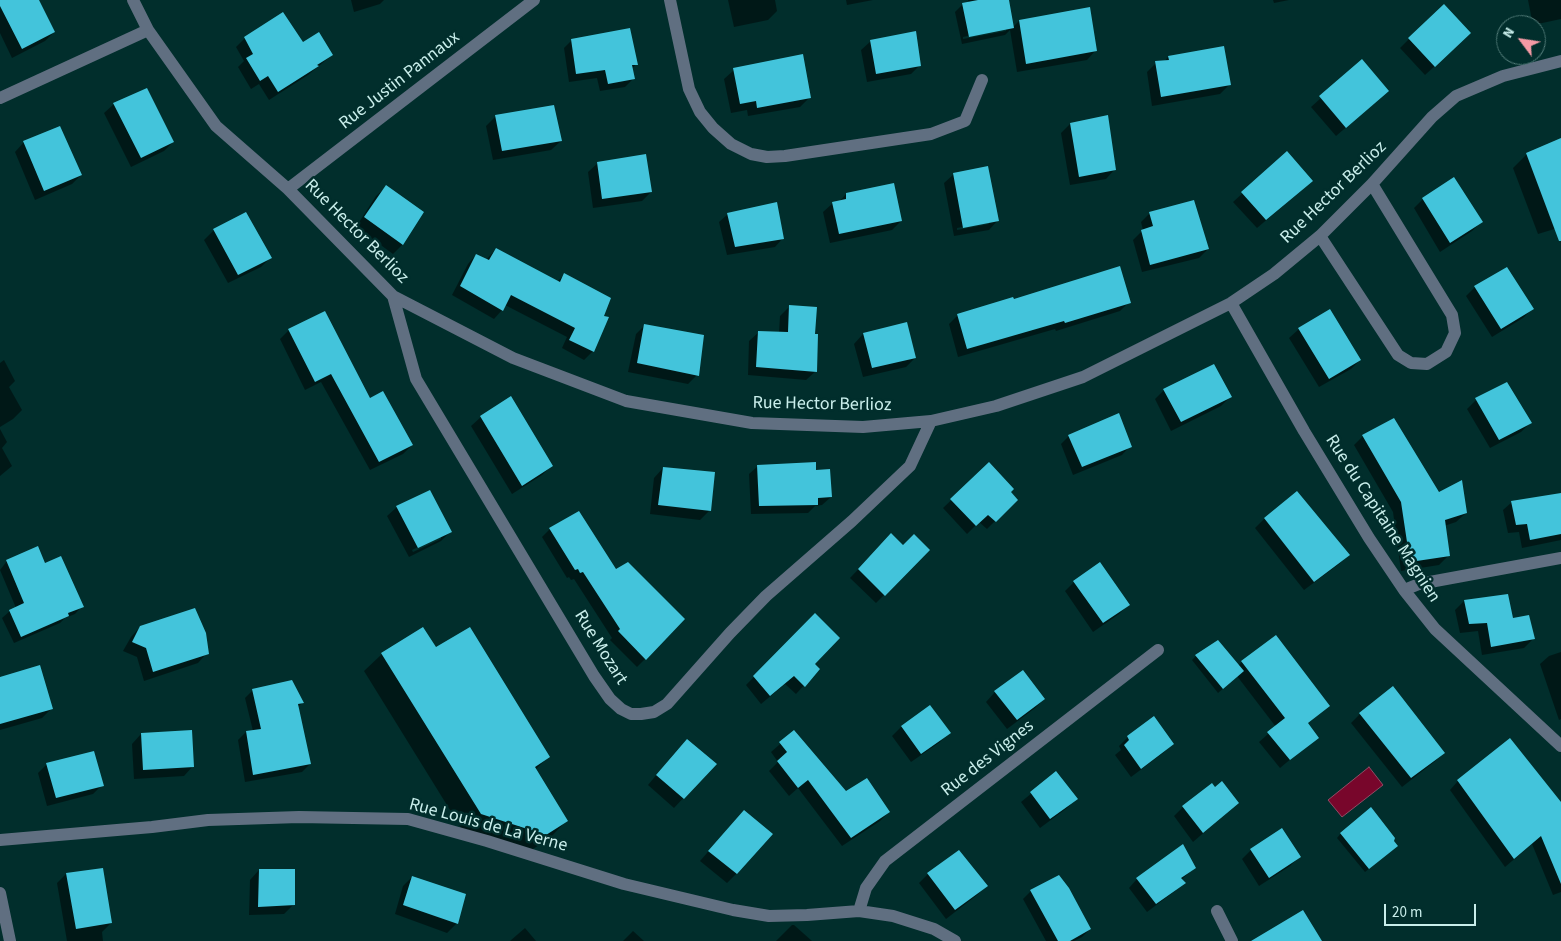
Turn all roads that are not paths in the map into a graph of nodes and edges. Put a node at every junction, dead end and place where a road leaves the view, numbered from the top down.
1 (133, 0) edge
2 (534, 0) edge
3 (670, 0) edge
4 (148, 30) junction
5 (1561, 62) edge
6 (982, 80) dead end
7 (0, 98) edge
8 (1372, 184) junction
9 (288, 189) junction
10 (1320, 236) junction
11 (393, 296) junction
12 (1231, 303) junction
13 (931, 421) junction
14 (1561, 558) edge
15 (1404, 590) junction
16 (1158, 650) dead end
17 (1561, 746) edge
18 (0, 840) edge
19 (0, 893) edge
20 (859, 911) junction
21 (1217, 911) dead end
22 (10, 941) edge
23 (955, 941) edge
24 (1232, 941) edge

1 - 4 street, Rue Hector Berlioz
2 - 9 street, Rue Justin Pannaux
3 - 6 street
4 - 7 street
4 - 9 street, Rue Hector Berlioz
5 - 8 street, Rue Hector Berlioz
8 - 10 street, Rue Hector Berlioz
8 - 10 street
9 - 11 street, Rue Hector Berlioz
10 - 12 street, Rue Hector Berlioz
11 - 13 street, Rue Hector Berlioz
11 - 13 street, Rue Mozart
12 - 13 street, Rue Hector Berlioz
12 - 15 street, Rue du Capitaine Magnien
14 - 15 street
15 - 17 street, Rue du Capitaine Magnien
16 - 20 street, Rue des Vignes
18 - 20 street, Rue Louis de La Verne
19 - 22 street
20 - 23 street, Rue Louis de La Verne
21 - 24 street

